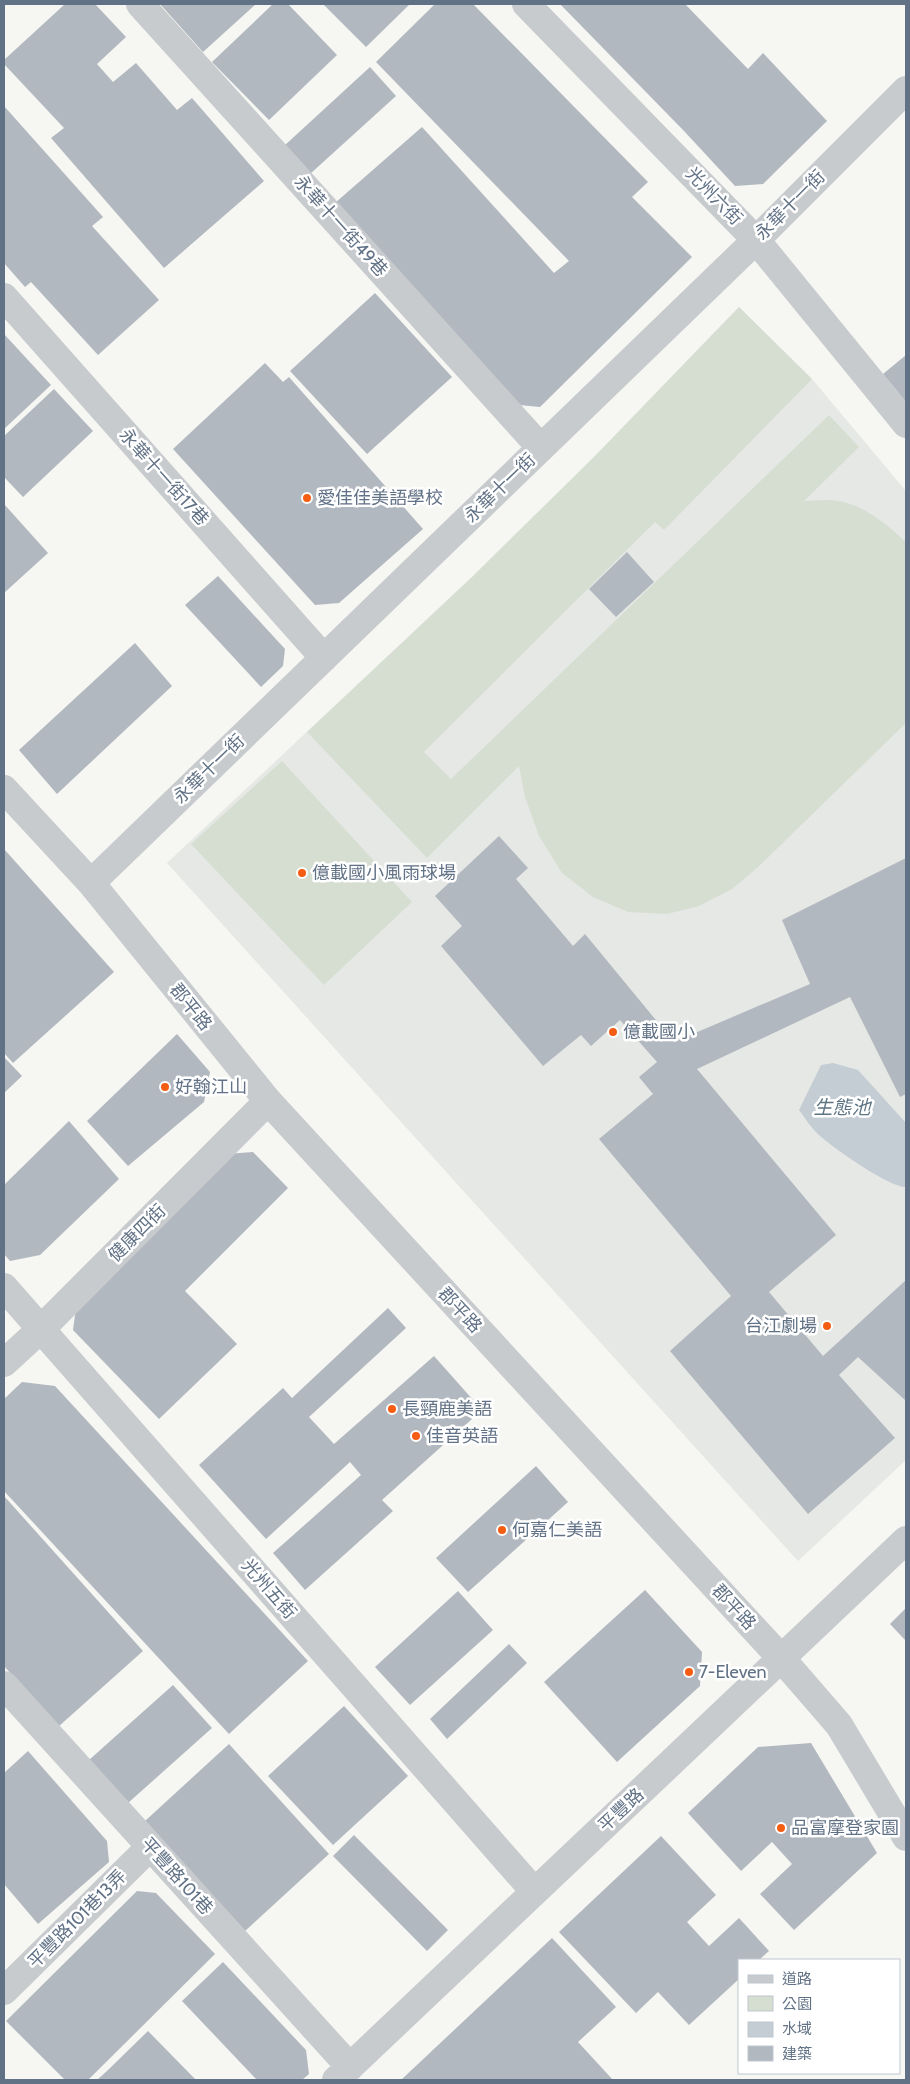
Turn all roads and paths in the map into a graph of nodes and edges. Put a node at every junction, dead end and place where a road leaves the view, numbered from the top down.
1 (140, 4) edge
2 (526, 4) edge
3 (906, 90) edge
4 (756, 240) junction
5 (4, 297) edge
6 (906, 424) edge
7 (541, 448) junction
8 (324, 658) junction
9 (4, 789) edge
10 (91, 884) junction
11 (268, 1101) junction
12 (4, 1287) edge
13 (41, 1329) junction
14 (4, 1363) edge
15 (906, 1540) edge
16 (781, 1658) junction
17 (4, 1685) edge
18 (906, 1837) edge
19 (150, 1847) junction
20 (534, 1891) junction
21 (4, 1991) edge
22 (343, 2073) edge

1 - 7 street, 永華十一街49巷
2 - 4 street, 光州六街
3 - 4 street, 永華十一街
4 - 6 street, 光州六街
4 - 7 street, 永華十一街
5 - 8 street, 永華十一街17巷
7 - 8 street, 永華十一街
8 - 10 street, 永華十一街
9 - 10 street, 郡平路
10 - 11 street, 郡平路
11 - 13 street, 健康四街
11 - 16 street, 郡平路
12 - 13 street, 光州五街
13 - 14 street, 健康四街
13 - 20 street, 光州五街
15 - 16 street, 平豐路
16 - 18 street, 郡平路
16 - 20 street, 平豐路
17 - 19 street, 平豐路101巷
19 - 21 street, 平豐路101巷13弄
19 - 22 street, 平豐路101巷
20 - 22 street, 平豐路

